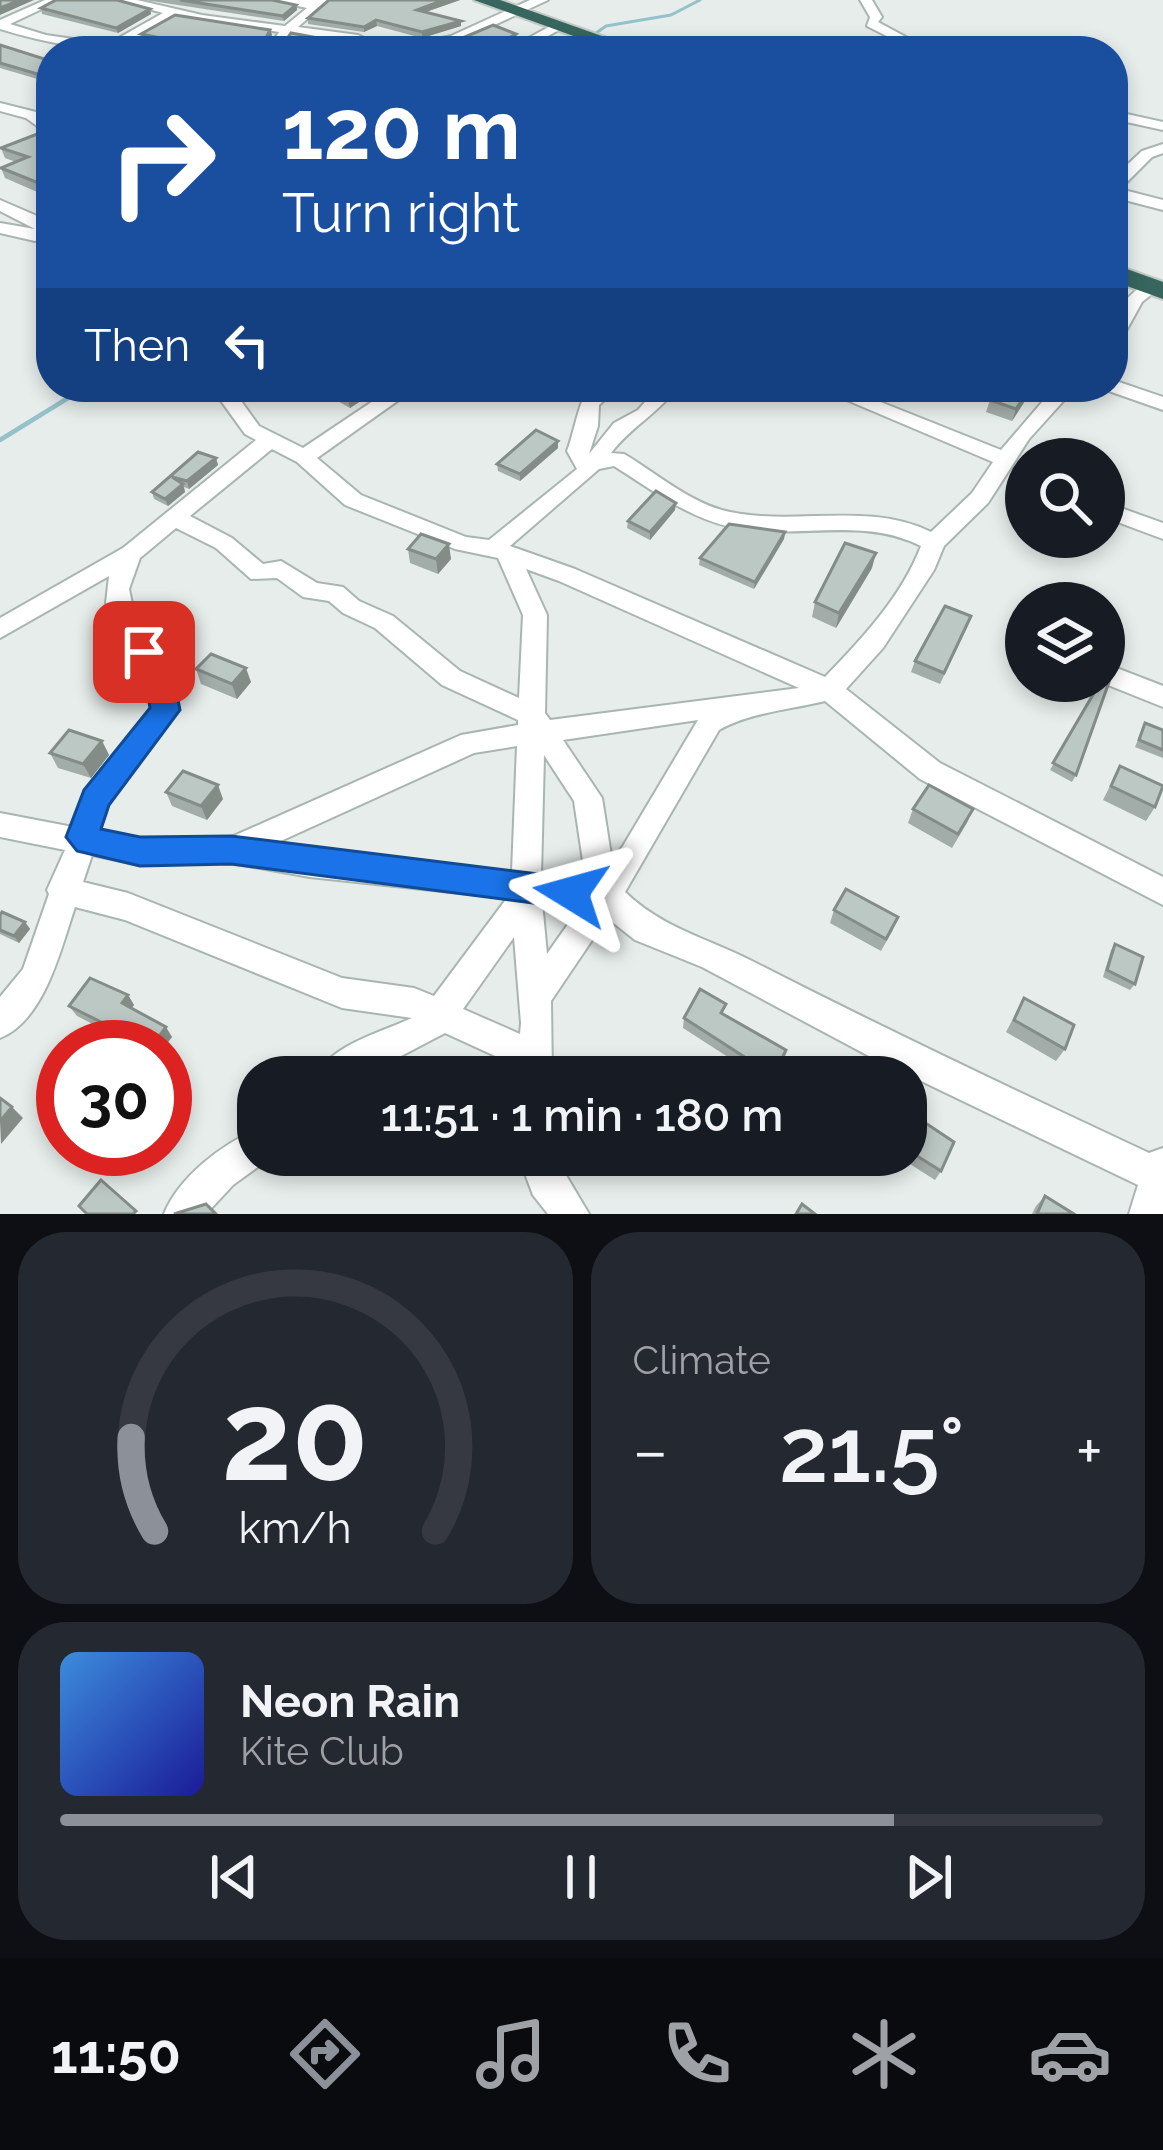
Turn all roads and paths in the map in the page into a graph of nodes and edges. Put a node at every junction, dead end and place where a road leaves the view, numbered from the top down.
1 (55, 0) edge
2 (122, 0) edge
3 (275, 0) edge
4 (483, 0) edge
5 (542, 0) edge
6 (866, 0) edge
7 (319, 3) edge
8 (170, 7) edge
9 (513, 10) junction
10 (0, 24) edge
11 (569, 29) junction
12 (285, 32) junction
13 (36, 36) edge
14 (127, 36) edge
15 (282, 36) edge
16 (331, 36) edge
17 (459, 36) edge
18 (551, 36) edge
19 (592, 36) edge
20 (897, 36) edge
21 (0, 107) edge
22 (36, 111) edge
23 (1128, 118) edge
24 (1163, 125) edge
25 (36, 140) edge
26 (32, 142) edge
27 (1163, 148) edge
28 (1128, 174) edge
29 (1128, 194) edge
30 (1163, 205) edge
31 (0, 206) edge
32 (0, 228) edge
33 (36, 231) edge
34 (36, 235) edge
35 (1128, 278) edge
36 (1158, 289) edge
37 (1128, 311) edge
38 (1128, 391) edge
39 (234, 402) edge
40 (392, 402) edge
41 (591, 402) edge
42 (655, 402) edge
43 (861, 402) edge
44 (1054, 402) edge
45 (1163, 404) edge
46 (267, 442) junction
47 (304, 457) junction
48 (1003, 463) junction
49 (589, 466) junction
50 (1125, 517) edge
51 (176, 518) junction
52 (1163, 531) edge
53 (934, 542) junction
54 (501, 551) junction
55 (130, 553) junction
56 (0, 629) edge
57 (1125, 682) edge
58 (830, 690) junction
59 (1163, 697) edge
60 (736, 708) junction
61 (536, 728) junction
62 (13, 829) edge
63 (231, 850) junction
64 (77, 860) junction
65 (526, 892) junction
66 (1163, 892) edge
67 (608, 900) junction
68 (533, 1000) junction
69 (440, 1014) junction
70 (0, 1022) edge
71 (367, 1056) edge
72 (515, 1056) edge
73 (535, 1056) edge
74 (237, 1160) edge
75 (1160, 1169) edge
76 (544, 1176) edge
77 (182, 1214) edge
78 (571, 1214) edge
79 (1147, 1214) edge

1 - 10 street
2 - 8 street
3 - 7 street
4 - 9 highway
5 - 9 street
6 - 20 street
7 - 12 street
8 - 12 street
8 - 14 street
9 - 11 highway
9 - 17 street
10 - 13 street
11 - 18 street
11 - 19 highway
12 - 15 street
12 - 16 street
21 - 22 street
23 - 24 street
25 - 26 street
27 - 28 street
29 - 30 street
31 - 33 street
32 - 34 street
35 - 36 highway
36 - 37 street
38 - 45 street
39 - 46 street
40 - 47 street
41 - 49 street
42 - 49 street
43 - 48 street
44 - 48 street
46 - 47 street
46 - 51 street
47 - 54 street
48 - 53 street
49 - 53 street
49 - 54 street
50 - 52 street
51 - 55 street
51 - 61 street
53 - 58 street
54 - 58 street
54 - 61 street
55 - 56 street
55 - 64 street
57 - 59 street
58 - 60 street
58 - 66 street
60 - 61 street
60 - 67 street
61 - 63 street
61 - 65 street
61 - 67 street
62 - 64 street
63 - 64 street
63 - 65 street
64 - 69 street
64 - 70 street
65 - 67 street
65 - 68 street
65 - 69 street
67 - 68 street
67 - 75 street
68 - 73 street
69 - 71 street
69 - 72 street
74 - 77 street
75 - 79 street
76 - 78 street

